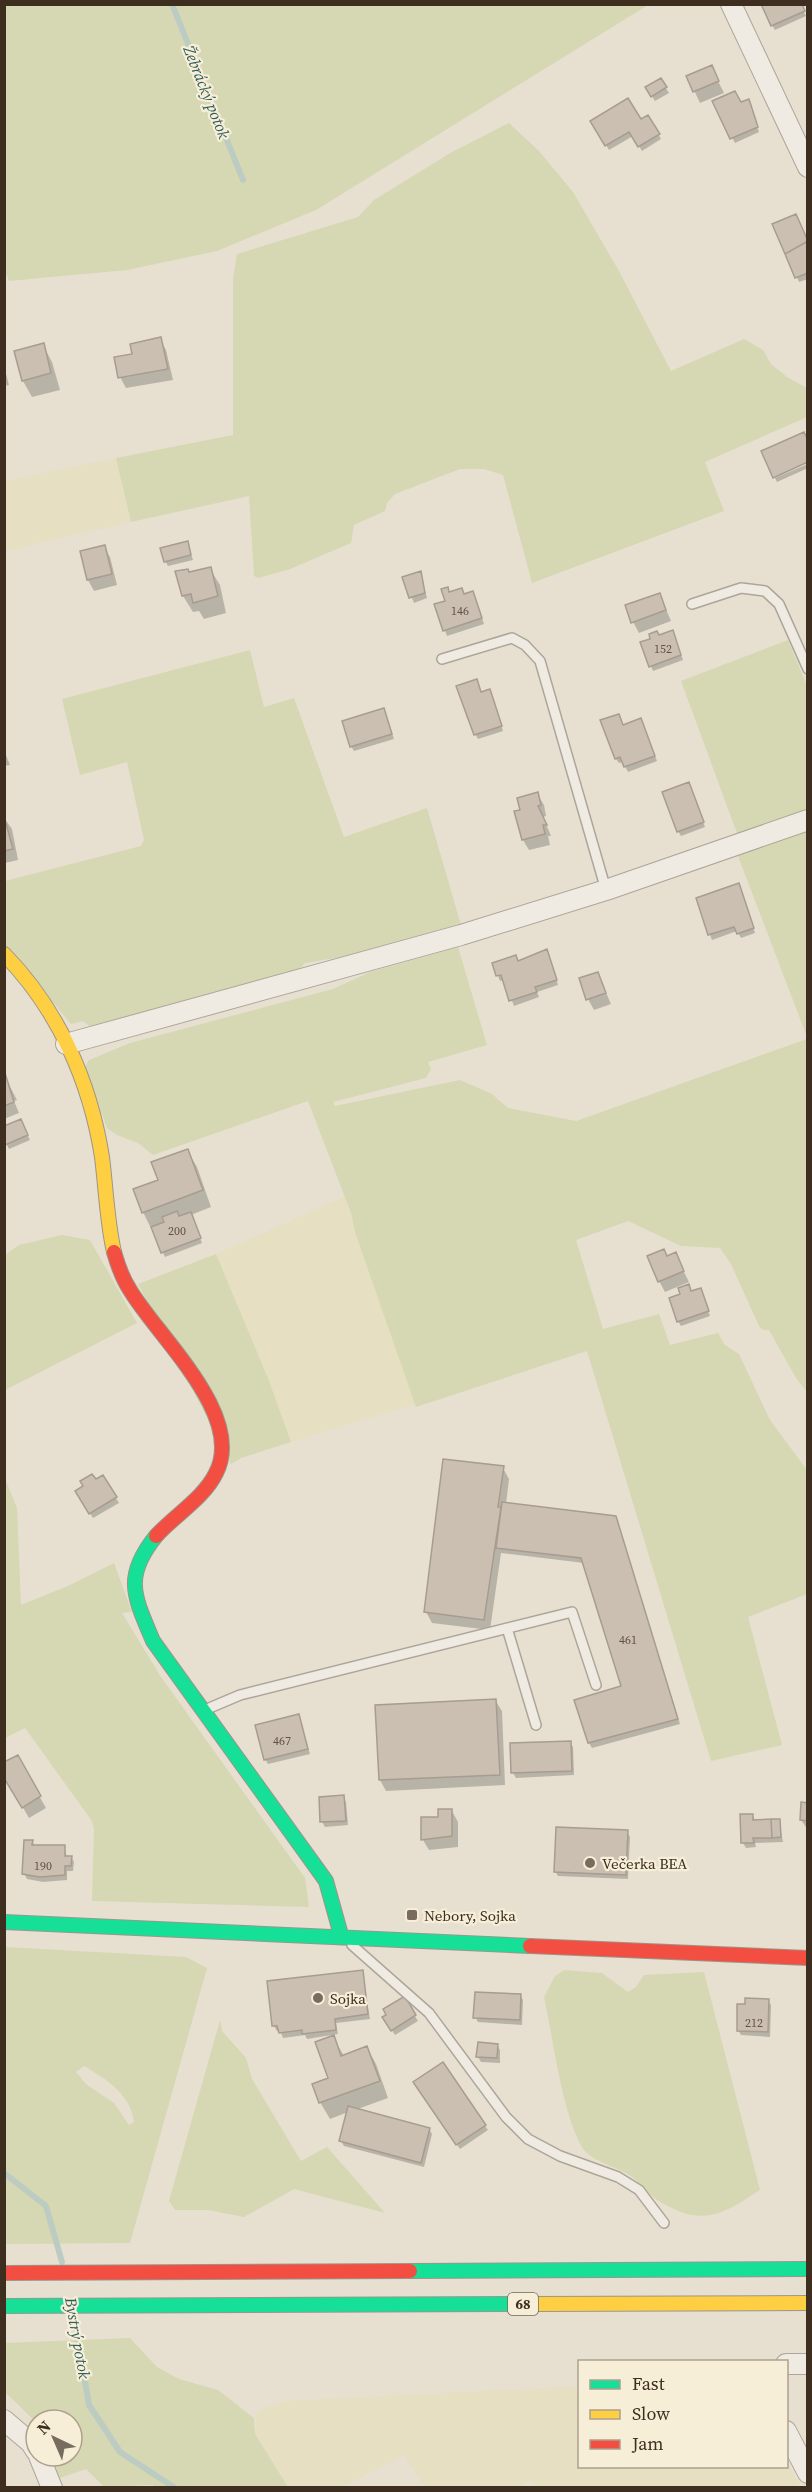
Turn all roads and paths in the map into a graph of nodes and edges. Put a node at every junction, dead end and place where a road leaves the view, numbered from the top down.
1 (731, 4) edge
2 (807, 167) edge
3 (692, 604) dead end
4 (442, 659) dead end
5 (807, 669) edge
6 (807, 820) edge
7 (606, 890) junction
8 (4, 954) edge
9 (66, 1044) junction
10 (507, 1628) junction
11 (596, 1685) dead end
12 (204, 1710) junction
13 (536, 1725) dead end
14 (4, 1922) edge
15 (341, 1935) junction
16 (807, 1958) edge
17 (664, 2223) dead end
18 (807, 2269) edge
19 (4, 2273) edge
20 (807, 2302) edge
21 (4, 2306) edge
22 (788, 2364) edge
23 (807, 2364) edge
24 (4, 2420) edge
25 (788, 2435) edge
26 (24, 2437) edge
27 (44, 2468) edge
28 (807, 2473) edge
29 (52, 2487) edge

1 - 2 street
3 - 5 lane
4 - 7 lane
6 - 7 street
7 - 9 street
8 - 9 main road
9 - 12 main road
10 - 11 lane
10 - 12 lane
10 - 13 lane
12 - 15 main road
14 - 15 main road
15 - 16 main road
15 - 17 lane
18 - 19 main road
20 - 21 main road, 68
22 - 23 street
24 - 26 street
25 - 28 street
27 - 29 street

